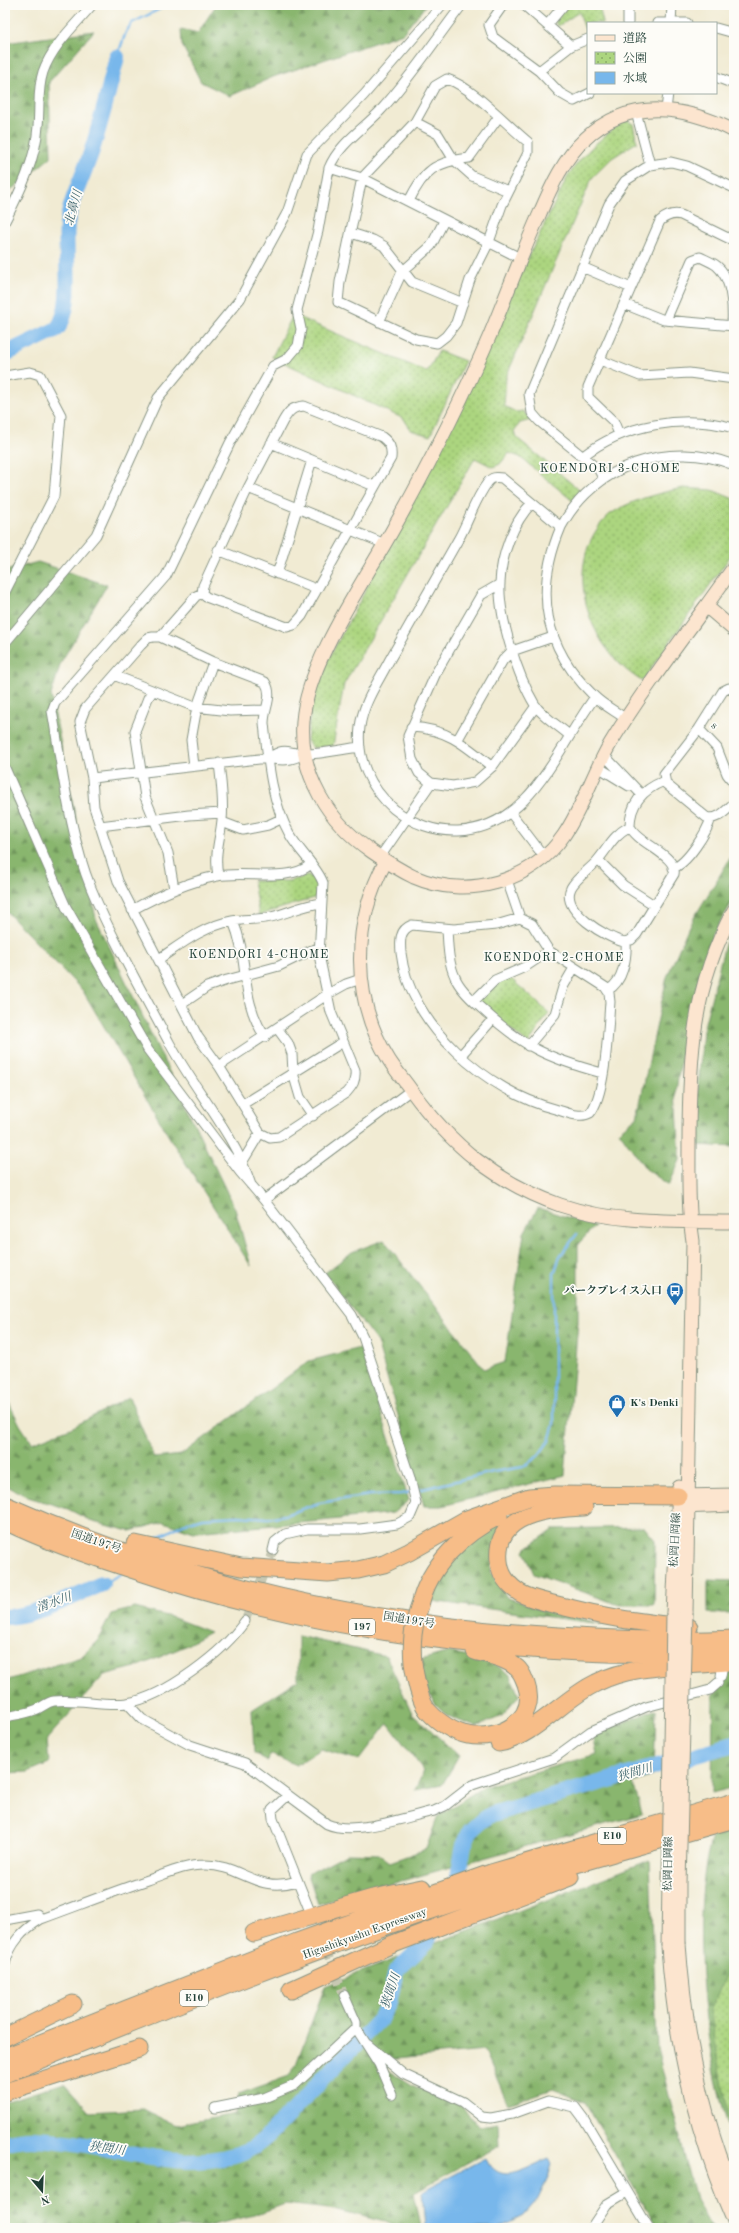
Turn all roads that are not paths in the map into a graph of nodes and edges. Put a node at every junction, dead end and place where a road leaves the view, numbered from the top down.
1 (92, 5) edge
2 (442, 5) edge
3 (462, 5) edge
4 (503, 5) edge
5 (524, 5) edge
6 (564, 5) edge
7 (628, 5) edge
8 (672, 5) edge
9 (628, 22) edge
10 (671, 22) edge
11 (548, 24) junction
12 (717, 28) edge
13 (734, 33) edge
14 (587, 39) edge
15 (571, 46) junction
16 (539, 71) junction
17 (717, 77) edge
18 (734, 84) edge
19 (588, 94) edge
20 (668, 94) edge
21 (666, 110) junction
22 (636, 112) junction
23 (498, 118) junction
24 (415, 122) junction
25 (734, 131) edge
26 (454, 160) junction
27 (650, 165) junction
28 (329, 168) junction
29 (362, 178) junction
30 (734, 188) edge
31 (508, 191) junction
32 (409, 201) junction
33 (5, 221) edge
34 (444, 221) junction
35 (351, 233) junction
36 (734, 241) edge
37 (489, 242) junction
38 (520, 258) junction
39 (582, 267) junction
40 (404, 270) junction
41 (631, 288) junction
42 (463, 303) junction
43 (624, 304) junction
44 (666, 320) junction
45 (379, 322) junction
46 (733, 326) edge
47 (600, 360) junction
48 (5, 376) edge
49 (734, 379) edge
50 (734, 428) edge
51 (619, 434) junction
52 (271, 444) junction
53 (582, 457) junction
54 (312, 460) junction
55 (734, 465) edge
56 (604, 478) junction
57 (374, 486) junction
58 (248, 488) junction
59 (532, 503) junction
60 (297, 508) junction
61 (561, 527) junction
62 (350, 529) junction
63 (385, 544) junction
64 (218, 550) junction
65 (734, 567) edge
66 (277, 574) junction
67 (500, 584) junction
68 (316, 589) junction
69 (5, 592) edge
70 (202, 593) junction
71 (706, 606) junction
72 (734, 630) edge
73 (160, 637) junction
74 (553, 637) junction
75 (5, 643) edge
76 (512, 652) junction
77 (213, 662) junction
78 (116, 676) junction
79 (734, 690) edge
80 (154, 691) junction
81 (595, 697) junction
82 (536, 706) junction
83 (197, 708) junction
84 (264, 710) junction
85 (626, 719) junction
86 (411, 728) junction
87 (699, 728) junction
88 (569, 735) junction
89 (458, 739) junction
90 (360, 747) junction
91 (304, 754) junction
92 (604, 755) junction
93 (268, 758) junction
94 (219, 763) junction
95 (194, 766) junction
96 (492, 767) junction
97 (598, 767) junction
98 (5, 768) edge
99 (141, 772) junction
100 (92, 778) junction
101 (664, 781) junction
102 (431, 783) junction
103 (734, 783) edge
104 (642, 795) junction
105 (734, 803) edge
106 (510, 812) junction
107 (222, 818) junction
108 (407, 818) junction
109 (711, 818) junction
110 (281, 819) junction
111 (155, 820) junction
112 (100, 826) junction
113 (630, 826) junction
114 (547, 855) junction
115 (383, 859) junction
116 (598, 860) junction
117 (310, 865) junction
118 (674, 868) junction
119 (218, 876) junction
120 (507, 880) junction
121 (174, 889) junction
122 (321, 903) junction
123 (654, 905) junction
124 (132, 910) junction
125 (734, 910) edge
126 (520, 918) junction
127 (233, 921) junction
128 (447, 929) junction
129 (626, 942) junction
130 (319, 948) junction
131 (549, 951) junction
132 (159, 959) junction
133 (574, 968) junction
134 (245, 974) junction
135 (361, 979) junction
136 (608, 990) junction
137 (327, 995) junction
138 (474, 1001) junction
139 (182, 1004) junction
140 (493, 1019) junction
141 (277, 1028) junction
142 (265, 1036) junction
143 (342, 1042) junction
144 (528, 1046) junction
145 (461, 1055) junction
146 (219, 1066) junction
147 (293, 1073) junction
148 (602, 1073) junction
149 (411, 1090) junction
150 (243, 1104) junction
151 (313, 1116) junction
152 (260, 1134) junction
153 (243, 1161) junction
154 (251, 1185) junction
155 (264, 1200) junction
156 (690, 1221) junction
157 (734, 1222) edge
158 (734, 1495) edge
159 (683, 1501) junction
160 (5, 1505) edge
161 (734, 1505) edge
162 (584, 1506) junction
163 (480, 1514) junction
164 (5, 1521) edge
165 (273, 1550) tunnel mouth
166 (416, 1606) junction
167 (285, 1613) junction
168 (245, 1621) tunnel mouth
169 (734, 1628) edge
170 (734, 1639) edge
171 (409, 1664) junction
172 (726, 1667) edge
173 (128, 1703) junction
174 (5, 1717) edge
175 (287, 1796) junction
176 (734, 1802) edge
177 (734, 1819) edge
178 (298, 1881) junction
179 (496, 1888) junction
180 (309, 1909) tunnel mouth
181 (378, 1912) junction
182 (41, 1919) junction
183 (5, 1920) edge
184 (254, 1934) dead end
185 (674, 1945) junction
186 (5, 1964) edge
187 (291, 1990) dead end
188 (344, 1995) tunnel mouth
189 (73, 2004) dead end
190 (356, 2028) junction
191 (5, 2036) edge
192 (367, 2044) junction
193 (139, 2049) dead end
194 (5, 2056) edge
195 (5, 2074) edge
196 (5, 2092) edge
197 (392, 2095) dead end
198 (214, 2108) dead end
199 (627, 2192) junction
200 (734, 2192) edge
201 (734, 2222) edge
202 (591, 2228) edge
203 (649, 2228) edge

1 - 33 street
2 - 75 street
3 - 28 street
4 - 16 street
5 - 11 street
6 - 11 street
7 - 9 street
8 - 10 street
11 - 15 street
12 - 13 street
14 - 15 street
15 - 16 street
16 - 19 street
17 - 18 street
20 - 21 street
21 - 22 street
21 - 25 street
22 - 27 street
22 - 38 street
23 - 24 street
23 - 26 street
23 - 31 street
24 - 26 street
24 - 29 street
26 - 31 street
26 - 32 street
27 - 30 street
27 - 39 street
28 - 29 street
28 - 153 street
29 - 32 street
29 - 35 street
31 - 37 street
32 - 34 street
34 - 37 street
34 - 40 street
35 - 40 street
35 - 45 street
36 - 41 street
37 - 38 street
37 - 42 street
38 - 63 street
39 - 41 street
39 - 53 street
40 - 42 street
40 - 45 street
41 - 43 street
42 - 45 street
43 - 44 street
43 - 47 street
44 - 46 street
44 - 46 street
47 - 49 street
47 - 51 street
48 - 69 street
50 - 51 street
51 - 53 street
52 - 54 street
52 - 57 street
52 - 58 street
53 - 56 street
54 - 57 street
54 - 60 street
55 - 56 street
56 - 61 street
57 - 62 street
58 - 60 street
58 - 64 street
59 - 61 street
59 - 67 street
59 - 90 street
60 - 62 street
60 - 66 street
61 - 74 street
62 - 63 street
62 - 68 street
63 - 91 street
64 - 66 street
64 - 70 street
65 - 71 street
66 - 68 street
67 - 76 street
67 - 86 street
68 - 70 street
70 - 73 street
71 - 72 street
71 - 85 street
73 - 77 street
73 - 78 street
74 - 76 street
74 - 81 street
76 - 82 street
76 - 89 street
77 - 83 street
77 - 84 street
78 - 80 street
78 - 100 street
79 - 87 street
80 - 83 street
80 - 99 street
81 - 85 street
81 - 88 street
82 - 88 street
82 - 96 street
83 - 84 street
83 - 95 street
84 - 93 street
85 - 92 street
86 - 89 street
86 - 102 street
87 - 101 street
87 - 103 street, s
88 - 106 street
89 - 96 street
90 - 91 street
90 - 108 street
91 - 93 street
91 - 115 street
92 - 97 street
92 - 104 street
93 - 94 street
93 - 110 street
94 - 95 street
94 - 107 street
95 - 99 street
96 - 102 street
97 - 104 street
97 - 114 street
98 - 154 street
99 - 100 street
99 - 111 street
100 - 112 street
101 - 104 street
101 - 109 street
102 - 108 street
104 - 113 street
105 - 109 street
106 - 108 street
106 - 114 street
107 - 110 street
107 - 111 street
107 - 119 street
108 - 115 street
109 - 118 street
110 - 117 street
111 - 112 street
111 - 121 street
112 - 124 street
113 - 116 street
113 - 118 street
114 - 120 street
115 - 120 street
115 - 135 street
116 - 123 street
116 - 129 street
117 - 119 street
117 - 122 street
118 - 123 street
119 - 121 street
120 - 126 street
121 - 124 street
122 - 127 street
122 - 130 street
123 - 129 street
124 - 132 street
125 - 156 street, 松岡日岡線
126 - 128 street
126 - 131 street
127 - 132 street
127 - 134 street
128 - 138 street
128 - 145 street
129 - 136 street
130 - 134 street
130 - 137 street
131 - 133 street
131 - 138 street
132 - 139 street
133 - 136 street
133 - 144 street
134 - 139 street
134 - 142 street
135 - 137 street
135 - 149 street
136 - 148 street
137 - 141 street
137 - 143 street
138 - 140 street
139 - 146 street
140 - 144 street
140 - 145 street
141 - 142 street
141 - 147 street
142 - 146 street
143 - 147 street
143 - 151 street
144 - 148 street
145 - 148 street
146 - 150 street
147 - 150 street
147 - 151 street
149 - 155 street
149 - 156 street
150 - 152 street
151 - 152 street
152 - 153 street
153 - 154 street
154 - 155 street
155 - 165 street
156 - 157 street
156 - 159 street, 松岡日岡線
158 - 159 street
159 - 161 street
159 - 162 highway
159 - 163 highway
159 - 185 street, 松岡日岡線, bridge
160 - 163 highway
160 - 170 highway, 国道197号 / 197
162 - 166 highway
162 - 169 highway
163 - 166 highway
164 - 167 highway, 国道197号 / 197
166 - 171 highway
167 - 171 highway
167 - 172 highway, 国道197号 / 197
168 - 173 street
171 - 172 highway
172 - 175 street
173 - 174 street
173 - 175 street
175 - 178 street
176 - 179 highway, Higashikyushu Expressway / E10
177 - 179 highway, Higashikyushu Expressway / E10
178 - 180 street
178 - 182 street
179 - 181 highway
179 - 181 highway, Higashikyushu Expressway / E10
179 - 187 highway
181 - 184 highway
181 - 194 highway, Higashikyushu Expressway / E10
181 - 195 highway, Higashikyushu Expressway / E10
182 - 183 street
182 - 186 street
185 - 200 street, 松岡日岡線
185 - 201 street, 松岡日岡線
188 - 190 street
189 - 191 highway
190 - 192 street
190 - 198 street
192 - 197 street
192 - 199 street
193 - 196 highway
199 - 202 street
199 - 203 street

